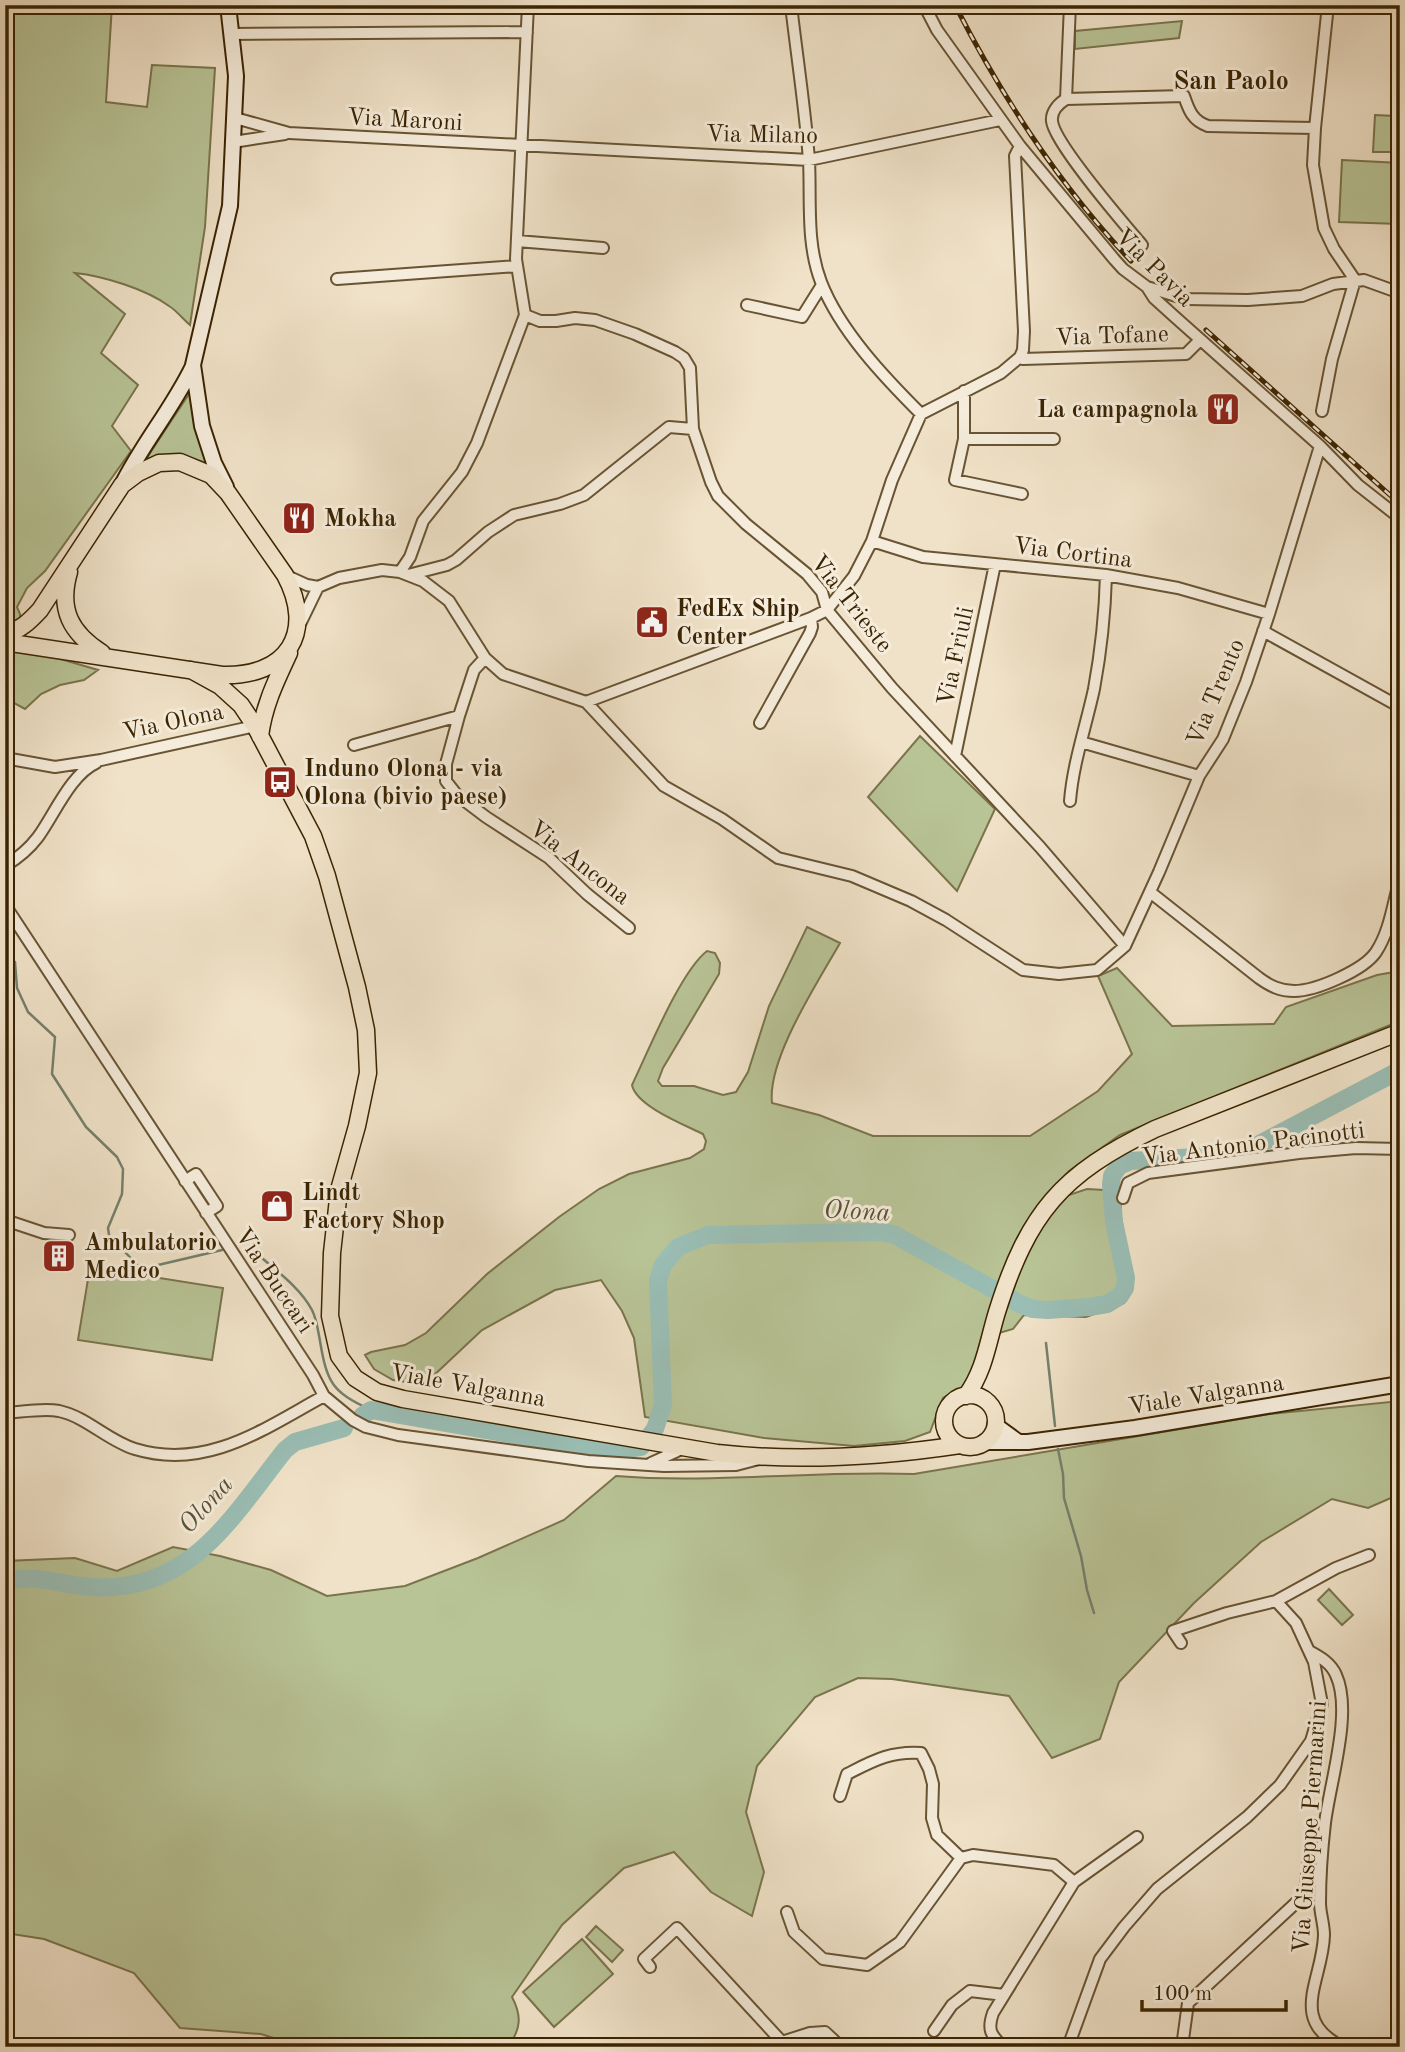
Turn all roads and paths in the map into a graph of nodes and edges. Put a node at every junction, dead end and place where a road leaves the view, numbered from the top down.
1 (228, 5) edge
2 (528, 5) edge
3 (791, 5) edge
4 (924, 5) edge
5 (1070, 5) edge
6 (1328, 5) edge
7 (527, 32) junction
8 (230, 34) junction
9 (1066, 99) junction
10 (234, 118) junction
11 (1000, 120) junction
12 (1315, 128) junction
13 (289, 134) junction
14 (233, 142) junction
15 (519, 146) junction
16 (1020, 146) junction
17 (808, 160) junction
18 (517, 241) junction
19 (1142, 245) dead end
20 (603, 248) dead end
21 (517, 265) junction
22 (337, 279) dead end
23 (1354, 279) junction
24 (822, 285) junction
25 (1147, 287) junction
26 (1400, 293) edge
27 (747, 305) dead end
28 (525, 316) junction
29 (1200, 340) junction
30 (1020, 357) junction
31 (193, 365) junction
32 (964, 391) junction
33 (1322, 411) dead end
34 (921, 414) junction
35 (693, 429) junction
36 (964, 439) junction
37 (1054, 439) dead end
38 (1320, 446) junction
39 (122, 485) junction
40 (228, 493) junction
41 (1022, 494) dead end
42 (1400, 518) edge
43 (872, 541) junction
44 (71, 563) junction
45 (995, 564) junction
46 (404, 573) junction
47 (285, 575) junction
48 (1110, 576) junction
49 (318, 587) junction
50 (827, 610) junction
51 (1269, 614) junction
52 (811, 618) junction
53 (1263, 631) junction
54 (5, 635) edge
55 (295, 637) junction
56 (5, 642) edge
57 (108, 657) junction
58 (485, 658) junction
59 (191, 670) junction
60 (586, 702) junction
61 (1400, 707) edge
62 (459, 716) junction
63 (760, 723) dead end
64 (258, 731) junction
65 (1081, 742) junction
66 (354, 745) dead end
67 (955, 756) junction
68 (5, 758) edge
69 (102, 760) junction
70 (1199, 776) junction
71 (1070, 801) dead end
72 (5, 866) edge
73 (1400, 879) edge
74 (1150, 892) junction
75 (5, 905) edge
76 (629, 928) dead end
77 (1125, 946) junction
78 (1400, 1032) edge
79 (1400, 1149) edge
80 (1123, 1198) dead end
81 (5, 1220) edge
82 (69, 1235) dead end
83 (982, 1370) junction
84 (1400, 1384) edge
85 (324, 1396) junction
86 (966, 1396) junction
87 (984, 1400) junction
88 (5, 1413) edge
89 (995, 1425) junction
90 (945, 1429) junction
91 (984, 1442) junction
92 (1018, 1442) junction
93 (960, 1445) junction
94 (687, 1448) junction
95 (925, 1450) junction
96 (761, 1458) junction
97 (649, 1464) junction
98 (1369, 1555) dead end
99 (1276, 1601) junction
100 (1181, 1643) dead end
101 (1309, 1651) junction
102 (840, 1796) dead end
103 (1314, 1827) dead end
104 (1137, 1837) dead end
105 (961, 1858) junction
106 (1074, 1882) junction
107 (787, 1912) dead end
108 (650, 1967) dead end
109 (1004, 1996) junction
110 (934, 2031) dead end
111 (782, 2042) junction
112 (766, 2047) edge
113 (841, 2047) edge
114 (1003, 2047) edge
115 (1068, 2047) edge
116 (1182, 2047) edge
117 (1343, 2047) edge

1 - 8 street
2 - 7 street
3 - 17 street
4 - 11 street, Via Pavia
5 - 9 street
6 - 12 street
7 - 8 street
7 - 15 street
8 - 10 street
9 - 12 street
9 - 19 street
10 - 13 street, Via Maroni
10 - 14 street
11 - 16 street, Via Pavia
11 - 17 street, Via Milano
12 - 23 street
13 - 14 street, Via Maroni
13 - 15 street, Via Maroni
14 - 31 street
15 - 17 street, Via Milano
15 - 18 street
16 - 25 street, Via Pavia
16 - 30 street
17 - 24 street
18 - 20 street
18 - 21 street
21 - 22 street
21 - 28 street
23 - 25 street
23 - 26 street
23 - 33 street
24 - 27 street
24 - 34 street
25 - 29 street, Via Pavia
28 - 35 street, Via Trieste
28 - 46 street
29 - 30 street, Via Tofane
29 - 38 street, Via Pavia
30 - 32 street
31 - 39 street
31 - 40 street
32 - 34 street
32 - 36 street
34 - 43 street
35 - 46 street
35 - 50 street, Via Trieste
36 - 37 street
36 - 41 street
38 - 42 street, Via Pavia
38 - 51 street, Via Trento
39 - 40 main road
39 - 44 main road
40 - 47 main road
43 - 45 street, Via Cortina
43 - 50 street
44 - 54 main road
44 - 57 main road
45 - 48 street, Via Cortina
45 - 67 street, Via Friuli
46 - 49 street
46 - 58 street
47 - 49 street
47 - 55 main road
48 - 51 street, Via Cortina
48 - 65 street
49 - 55 street
50 - 52 street
50 - 67 street, Via Trieste
51 - 53 street, Via Trento
52 - 60 street
52 - 63 street
53 - 61 street
53 - 70 street, Via Trento
55 - 59 main road
55 - 64 main road, Via Olona
56 - 57 main road
57 - 59 main road
58 - 60 street
58 - 62 street, Via Ancona
59 - 64 main road, Viale Valganna
60 - 77 street
62 - 66 street
62 - 76 street, Via Ancona
64 - 69 street, Via Olona
64 - 94 main road, Viale Valganna
65 - 70 street
65 - 71 street
67 - 77 street, Via Trieste
68 - 69 street, Via Olona
69 - 72 street, Via Olona
70 - 74 street, Via Trento
73 - 74 street
74 - 77 street, Via Trento
75 - 85 street, Via Buccari
78 - 83 main road
79 - 80 street, Via Antonio Pacinotti
81 - 82 street
83 - 86 main road
83 - 87 main road
84 - 92 street, Viale Valganna
85 - 88 street
85 - 97 street, Via Buccari
86 - 87 main road
86 - 90 main road
87 - 89 main road
89 - 91 main road
89 - 92 street
90 - 93 main road
90 - 95 main road
91 - 92 street, Viale Valganna
91 - 93 main road
93 - 95 main road, Viale Valganna
94 - 96 main road, Viale Valganna
94 - 97 street, Via Buccari
95 - 96 main road, Viale Valganna
96 - 97 street, Via Buccari
98 - 99 street
99 - 100 street
99 - 101 street
101 - 115 street
101 - 117 street, Via Giuseppe Piermarini
102 - 105 street
103 - 116 street
104 - 106 street
105 - 106 street
105 - 107 street
106 - 109 street
108 - 111 street
109 - 110 street
109 - 114 street
111 - 112 street
111 - 113 street

